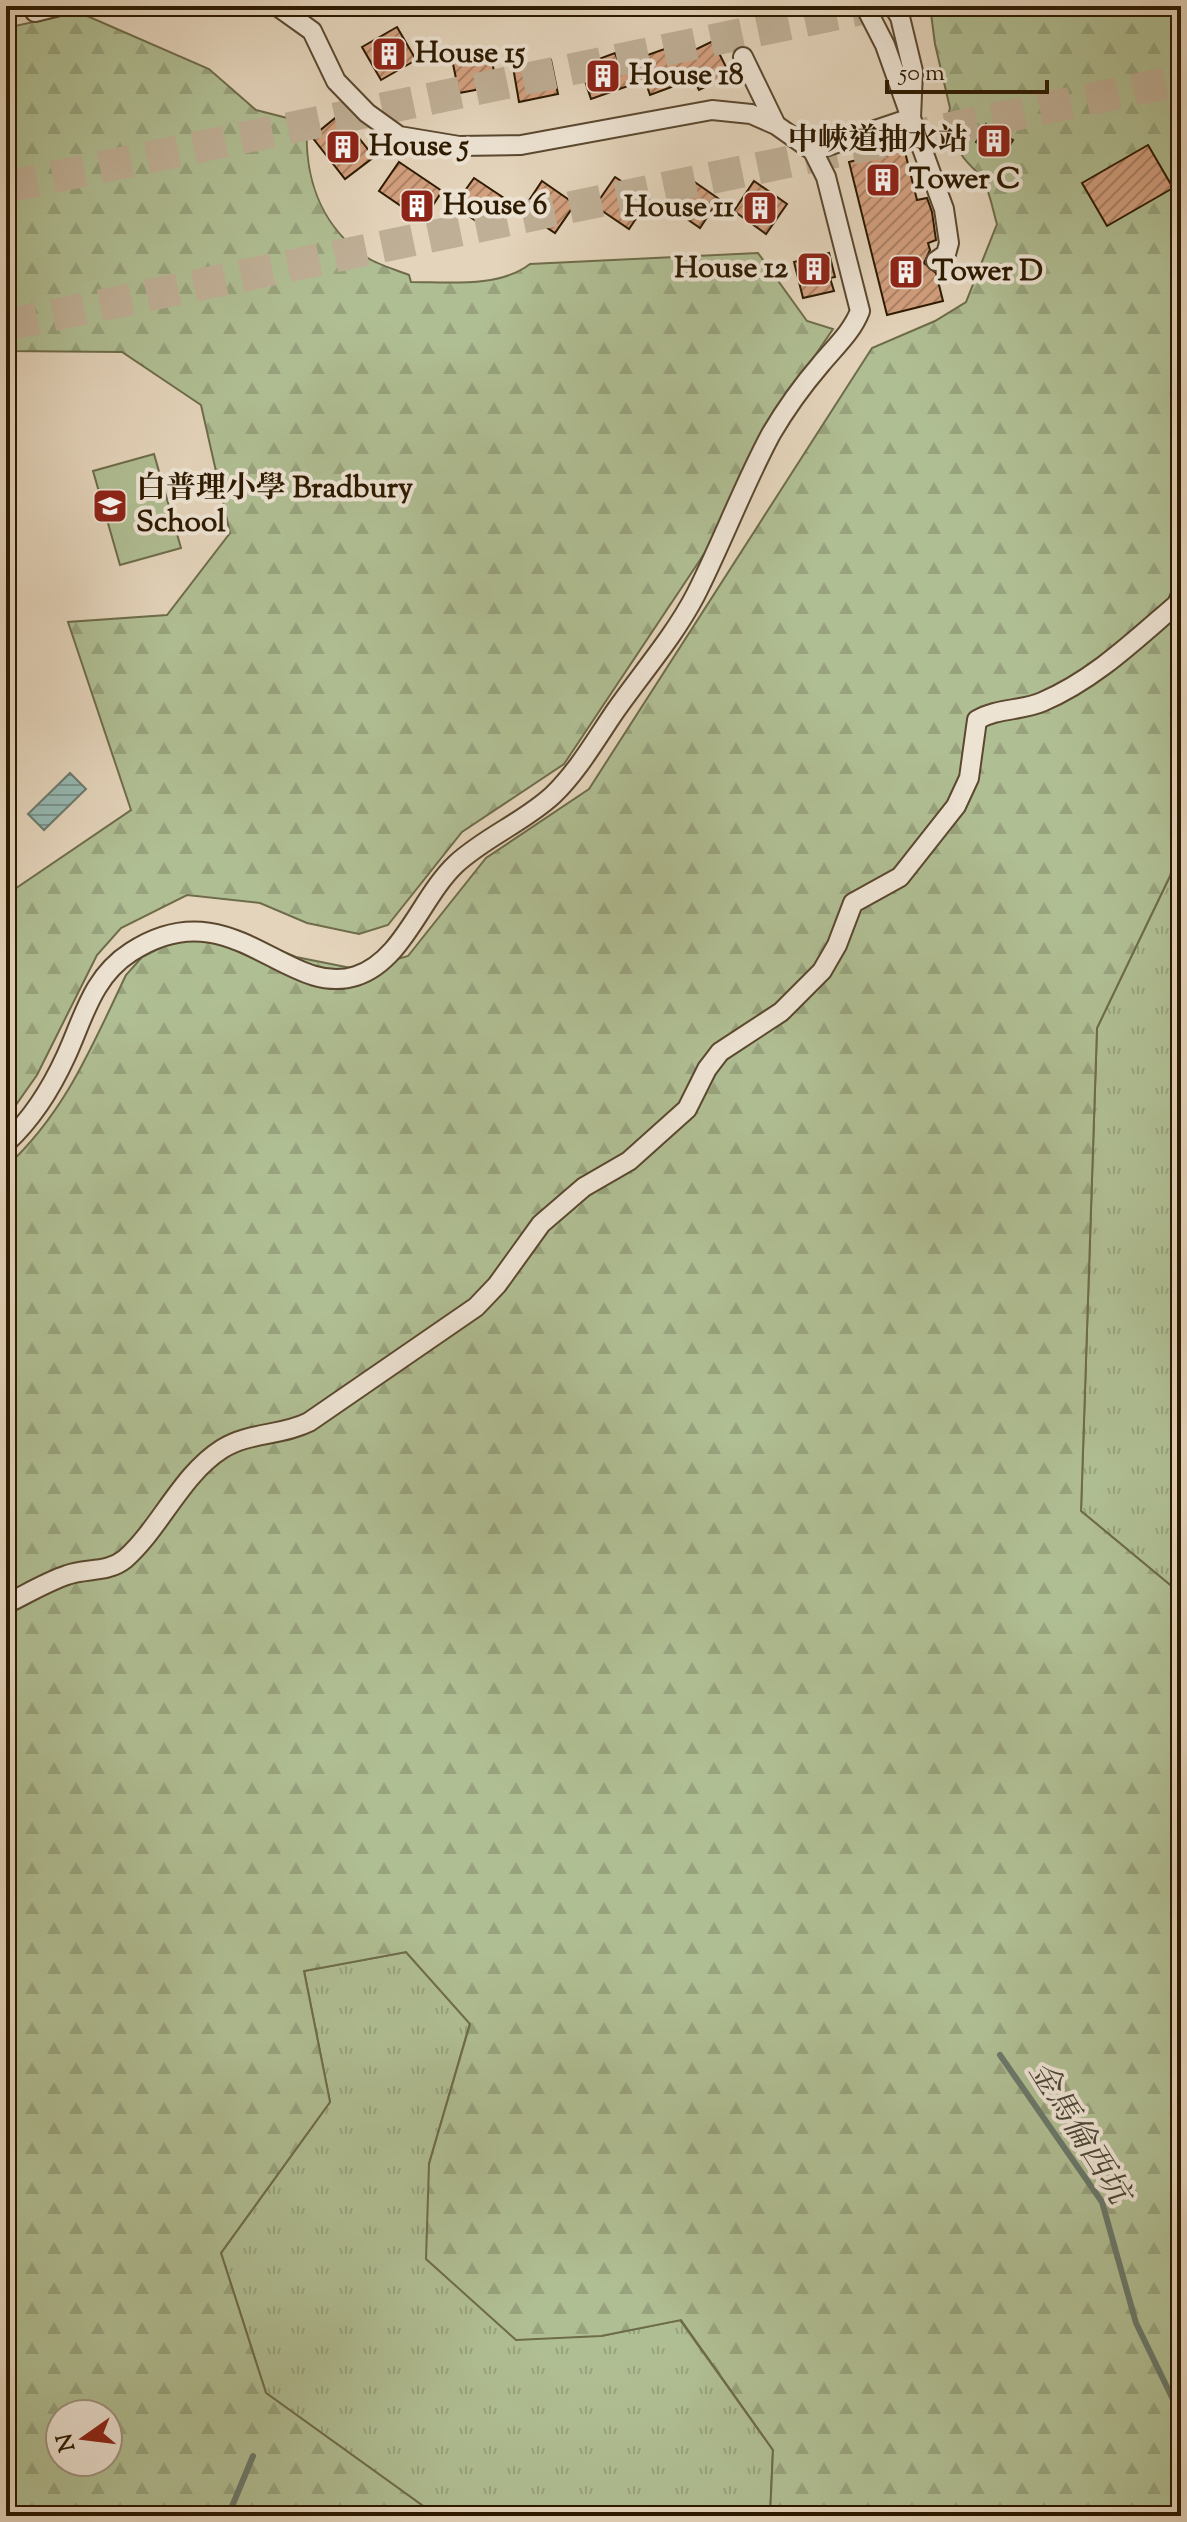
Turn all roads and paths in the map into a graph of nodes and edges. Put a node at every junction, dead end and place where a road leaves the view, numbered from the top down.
1 (59, 6) edge
2 (277, 6) edge
3 (865, 6) edge
4 (898, 10) edge
5 (35, 12) dead end
6 (743, 57) dead end
7 (911, 118) junction
8 (776, 125) junction
9 (813, 151) junction
10 (936, 261) dead end
11 (1181, 595) edge
12 (6, 1143) edge
13 (6, 1604) edge

1 - 5 street
2 - 8 street
3 - 7 street
4 - 7 street
6 - 8 street
7 - 9 street
7 - 10 street
8 - 9 street
9 - 12 street
11 - 13 street

